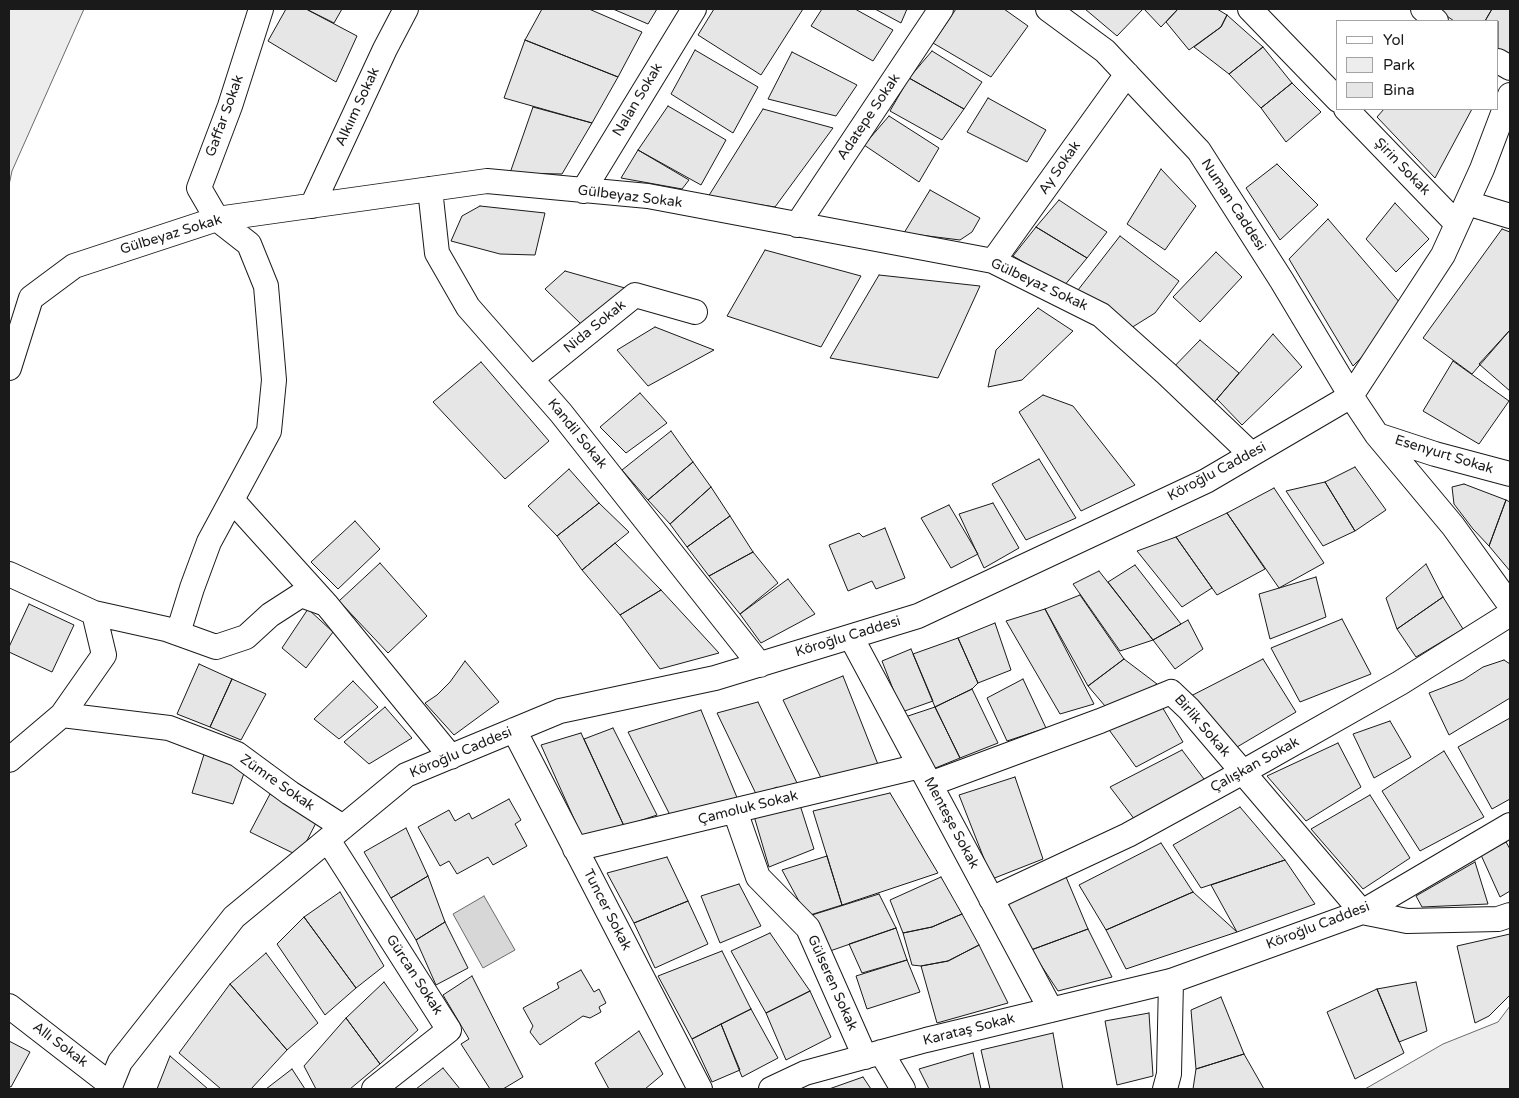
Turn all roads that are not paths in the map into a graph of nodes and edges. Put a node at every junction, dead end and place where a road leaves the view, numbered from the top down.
1 (261, 9) edge
2 (406, 9) edge
3 (694, 9) edge
4 (941, 9) edge
5 (1048, 9) edge
6 (1250, 9) edge
7 (1422, 9) edge
8 (1435, 20) edge
9 (1499, 62) edge
10 (1510, 68) edge
11 (1127, 74) junction
12 (1510, 95) edge
13 (1336, 98) edge
14 (1347, 110) edge
15 (430, 189) junction
16 (583, 191) junction
17 (312, 206) junction
18 (1462, 214) junction
19 (1510, 216) edge
20 (217, 219) junction
21 (797, 224) junction
22 (993, 262) junction
23 (694, 312) dead end
24 (9, 368) edge
25 (531, 378) junction
26 (1351, 396) junction
27 (1378, 435) junction
28 (1251, 454) junction
29 (1510, 474) edge
30 (232, 500) junction
31 (9, 574) edge
32 (326, 604) junction
33 (1510, 605) edge
34 (94, 613) junction
35 (1510, 614) edge
36 (178, 633) junction
37 (851, 637) junction
38 (760, 664) junction
39 (62, 715) junction
40 (514, 730) junction
41 (451, 757) junction
42 (9, 760) edge
43 (1244, 772) junction
44 (925, 775) junction
45 (735, 811) junction
46 (1510, 825) edge
47 (335, 833) junction
48 (575, 849) junction
49 (991, 899) junction
50 (1362, 912) junction
51 (1510, 915) edge
52 (1171, 981) junction
53 (9, 1006) edge
54 (1051, 1010) junction
55 (873, 1054) junction
56 (110, 1087) edge
57 (374, 1089) edge
58 (700, 1089) edge
59 (771, 1089) edge
60 (902, 1089) edge
61 (1165, 1089) edge

1 - 20 street, Gaffar Sokak
2 - 17 street, Alkıım Sokak
3 - 16 street, Nalan Sokak
4 - 21 street, Adatepe Sokak
5 - 11 street, Numan Caddesi
6 - 13 street
7 - 8 street
9 - 10 street
11 - 22 street, Ay Sokak
11 - 26 street, Numan Caddesi
12 - 18 street, Köroğlu Caddesi
14 - 18 street, Şirin Sokak
15 - 16 street, Gülbeyaz Sokak
15 - 17 street, Gülbeyaz Sokak
15 - 25 street, Kandil Sokak
16 - 21 street, Gülbeyaz Sokak
17 - 20 street, Gülbeyaz Sokak
18 - 19 street
18 - 26 street, Köroğlu Caddesi
20 - 24 street, Gülbeyaz Sokak
20 - 30 street
21 - 22 street, Gülbeyaz Sokak
22 - 28 street, Gülbeyaz Sokak
23 - 25 street, Nida Sokak
25 - 38 street, Kandil Sokak
26 - 27 street, Numan Caddesi
26 - 28 street, Köroğlu Caddesi
27 - 29 street, Esenyurt Sokak
27 - 33 street
28 - 37 street, Köroğlu Caddesi
30 - 32 street
30 - 36 street
31 - 34 street
32 - 36 street
32 - 41 street
34 - 36 street
34 - 39 street
35 - 43 street, Çalışkan Sokak
37 - 38 street, Köroğlu Caddesi
37 - 44 street, Menteşe Sokak
38 - 40 street, Köroğlu Caddesi
39 - 42 street
39 - 47 street, Zümre Sokak
40 - 41 street, Köroğlu Caddesi
40 - 48 street, Tuncer Sokak
41 - 47 street, Köroğlu Caddesi
43 - 44 street, Birlik Sokak
43 - 49 street, Çalışkan Sokak
43 - 50 street, Birlik Sokak
44 - 45 street, Çamoluk Sokak
44 - 49 street, Menteşe Sokak
45 - 48 street, Çamoluk Sokak
45 - 55 street, Gülseren Sokak
46 - 50 street, Köroğlu Caddesi
47 - 56 street, Köroğlu Caddesi
47 - 57 street, Gürcan Sokak
48 - 58 street, Tuncer Sokak
49 - 54 street, Menteşe Sokak
50 - 51 street
50 - 52 street, Köroğlu Caddesi
52 - 54 street, Karataş Sokak
52 - 61 street
53 - 56 street, Allı Sokak
54 - 55 street, Karataş Sokak
55 - 59 street, Karataş Sokak
55 - 60 street, Gülseren Sokak

